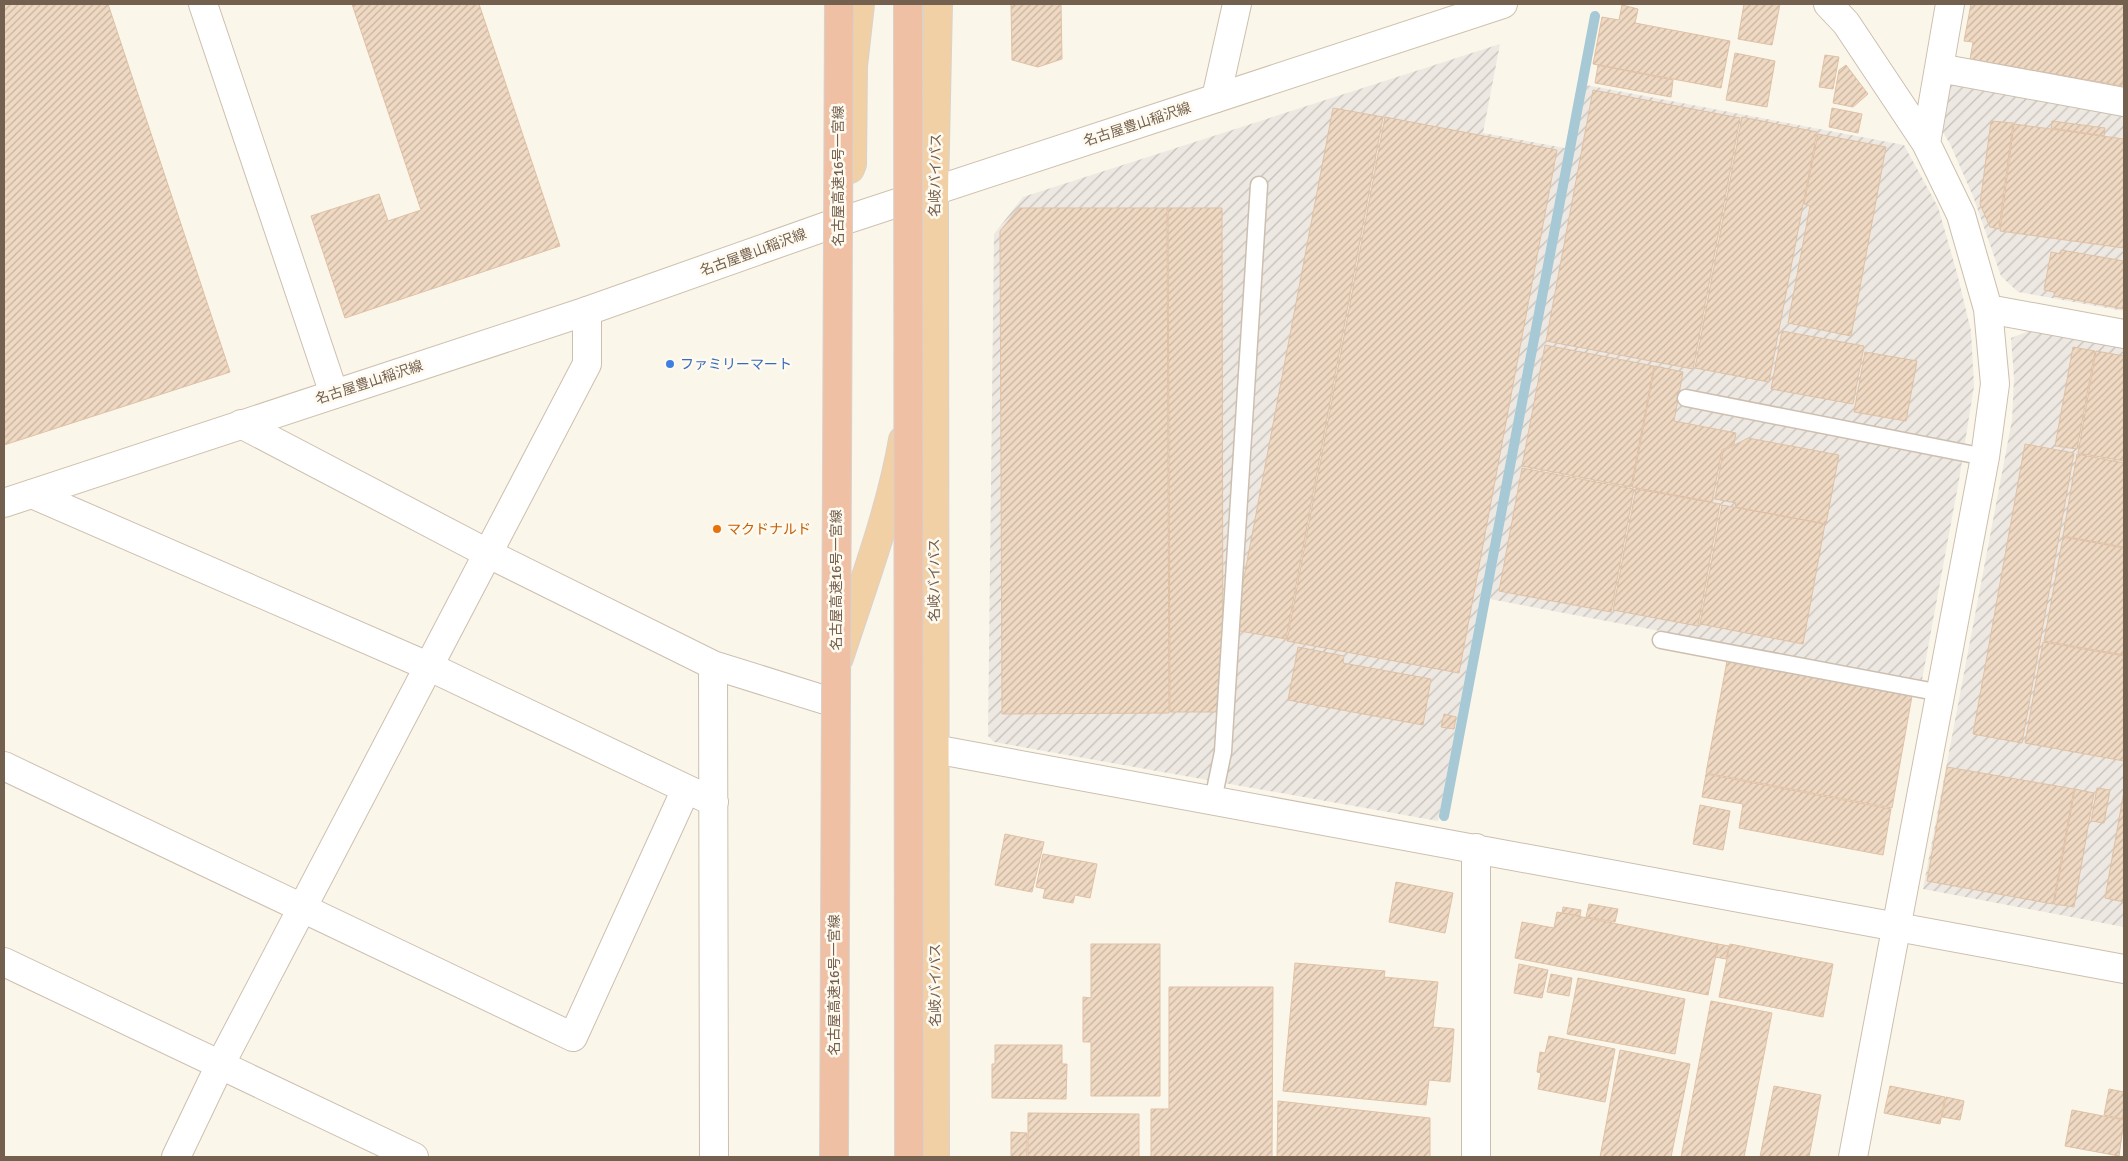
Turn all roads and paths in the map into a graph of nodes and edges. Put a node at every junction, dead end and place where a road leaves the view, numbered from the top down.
1 (204, 4) edge
2 (826, 4) edge
3 (839, 4) edge
4 (860, 4) edge
5 (908, 4) edge
6 (938, 4) edge
7 (1237, 4) edge
8 (1503, 4) edge
9 (1828, 4) edge
10 (1950, 4) edge
11 (1939, 68) junction
12 (1216, 98) junction
13 (2124, 102) edge
14 (1926, 143) junction
15 (1259, 185) dead end
16 (934, 191) junction
17 (827, 226) junction
18 (1988, 309) junction
19 (587, 311) junction
20 (2124, 334) edge
21 (334, 394) junction
22 (1686, 398) dead end
23 (241, 424) junction
24 (1985, 457) junction
25 (32, 494) junction
26 (4, 503) edge
27 (489, 554) junction
28 (1662, 640) dead end
29 (713, 665) junction
30 (430, 667) junction
31 (1941, 693) junction
32 (825, 700) junction
33 (934, 749) junction
34 (4, 766) edge
35 (686, 788) junction
36 (1213, 800) junction
37 (714, 802) junction
38 (1476, 848) junction
39 (302, 909) junction
40 (1897, 926) junction
41 (4, 962) edge
42 (2124, 968) edge
43 (220, 1065) junction
44 (176, 1157) edge
45 (414, 1157) edge
46 (714, 1157) edge
47 (825, 1157) edge
48 (834, 1157) edge
49 (909, 1157) edge
50 (935, 1157) edge
51 (1476, 1157) edge
52 (1853, 1157) edge

1 - 21 street
2 - 17 highway
3 - 48 highway, 名古屋高速16号一宮線, bridge
4 - 17 highway
5 - 49 highway, bridge
6 - 16 highway, 名岐バイパス
7 - 12 street
8 - 12 street, 名古屋豊山稲沢線
9 - 14 street
10 - 11 street
11 - 13 street
11 - 14 street
12 - 16 street, 名古屋豊山稲沢線
14 - 18 street
15 - 36 lane
16 - 17 street, 名古屋豊山稲沢線
16 - 32 highway
16 - 33 highway, 名岐バイパス
17 - 19 street, 名古屋豊山稲沢線
17 - 32 highway
18 - 20 street
18 - 24 street
19 - 21 street, 名古屋豊山稲沢線
19 - 27 street
21 - 23 street, 名古屋豊山稲沢線
22 - 24 lane
23 - 25 street, 名古屋豊山稲沢線
23 - 27 street
24 - 31 street
25 - 26 street, 名古屋豊山稲沢線
25 - 30 street
27 - 29 street
27 - 30 street
28 - 31 lane
29 - 32 street
29 - 37 street
30 - 35 street
30 - 39 street
31 - 40 street
32 - 47 highway
33 - 36 street
33 - 50 highway, 名岐バイパス
34 - 39 street
35 - 37 street
35 - 39 street
36 - 38 street
37 - 46 street
38 - 40 street
38 - 51 street
39 - 43 street
40 - 42 street
40 - 52 street
41 - 43 street
43 - 44 street
43 - 45 street

